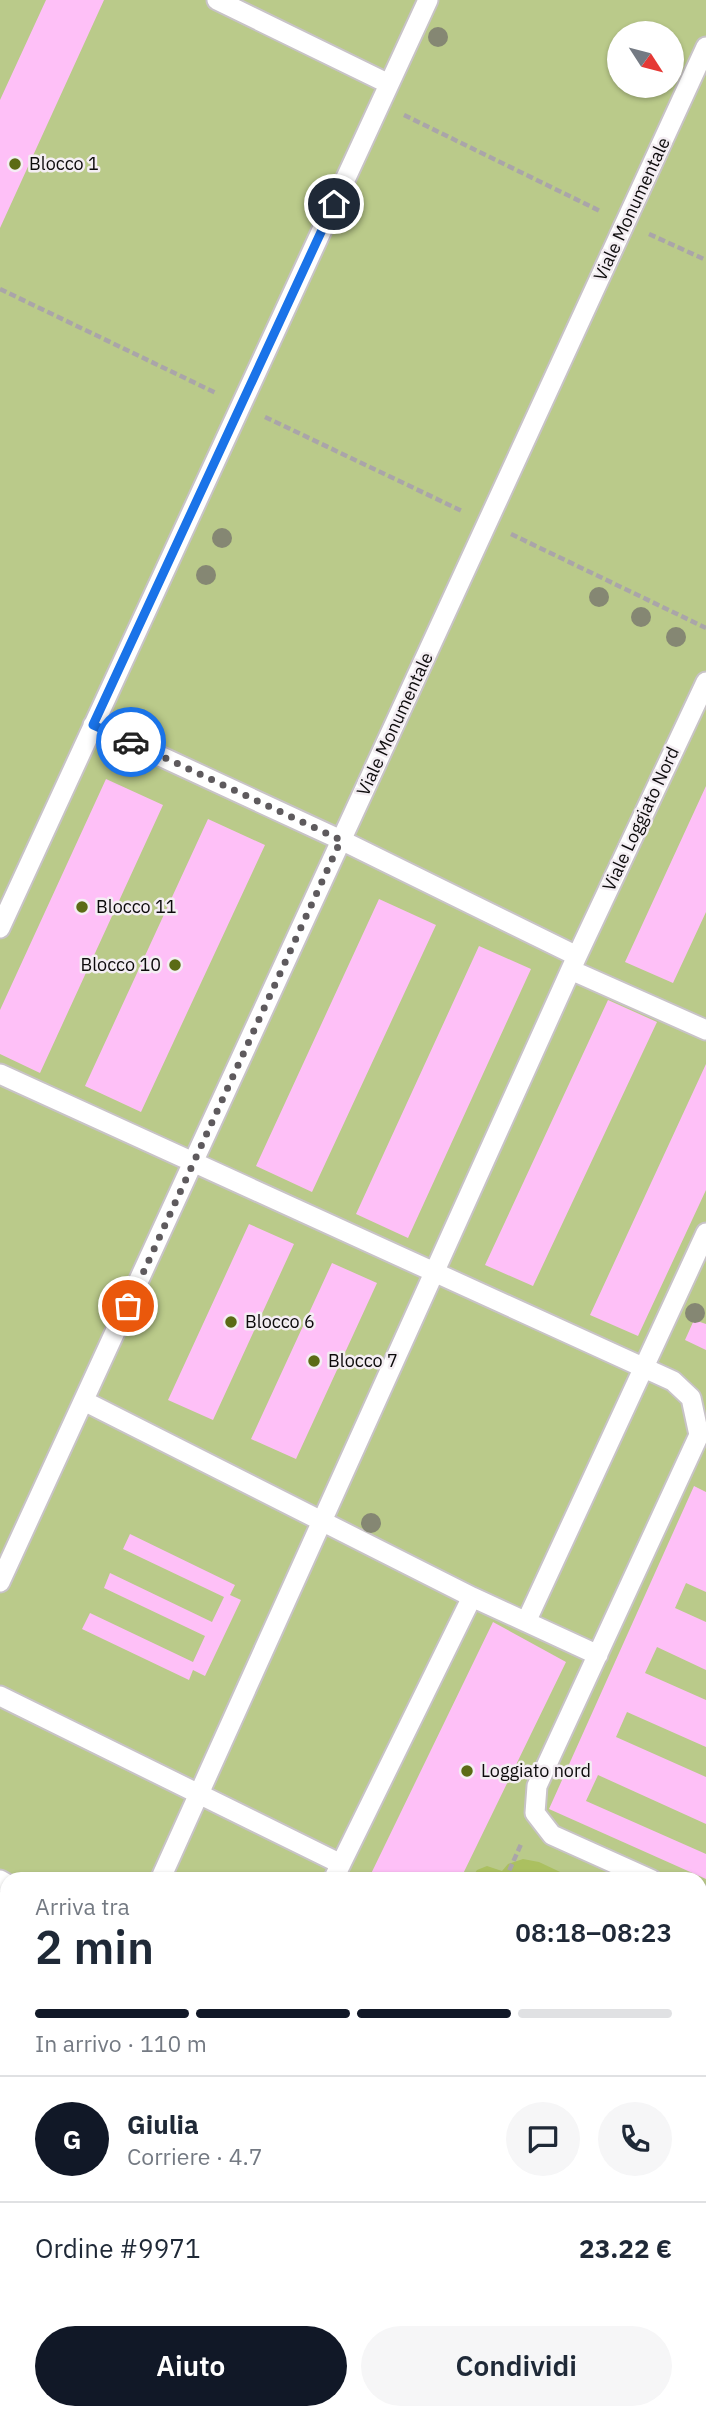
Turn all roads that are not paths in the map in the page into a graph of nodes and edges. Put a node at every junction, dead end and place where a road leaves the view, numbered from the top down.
1 (217, 0) edge
2 (428, 0) edge
3 (706, 47) edge
4 (389, 84) junction
5 (706, 682) edge
6 (93, 725) junction
7 (341, 840) junction
8 (0, 928) edge
9 (574, 963) junction
10 (706, 1030) edge
11 (0, 1074) edge
12 (193, 1163) junction
13 (706, 1233) edge
14 (434, 1274) junction
15 (644, 1369) junction
16 (84, 1401) junction
17 (322, 1521) junction
18 (0, 1582) edge
19 (472, 1597) junction
20 (526, 1622) junction
21 (598, 1655) junction
22 (0, 1696) edge
23 (198, 1794) junction
24 (164, 1872) edge
25 (337, 1872) edge
26 (634, 1872) edge

1 - 4 lane
2 - 4 lane
3 - 7 lane, Viale Monumentale
4 - 6 lane
5 - 9 lane, Viale Loggiato Nord
6 - 7 lane
6 - 8 lane
7 - 9 lane
7 - 12 lane, Viale Monumentale
9 - 10 lane
9 - 14 lane, Viale Loggiato Nord
11 - 12 lane
12 - 14 lane
12 - 16 lane, Viale Monumentale
13 - 15 lane
14 - 15 lane
14 - 17 lane, Viale Loggiato Nord
15 - 20 lane
15 - 21 lane
16 - 17 lane
16 - 18 lane, Viale Monumentale
17 - 19 lane
17 - 23 lane, Viale Loggiato Nord
19 - 20 lane
19 - 25 lane
20 - 21 lane
21 - 26 lane
22 - 23 lane
23 - 24 lane, Viale Loggiato Nord
23 - 25 lane

